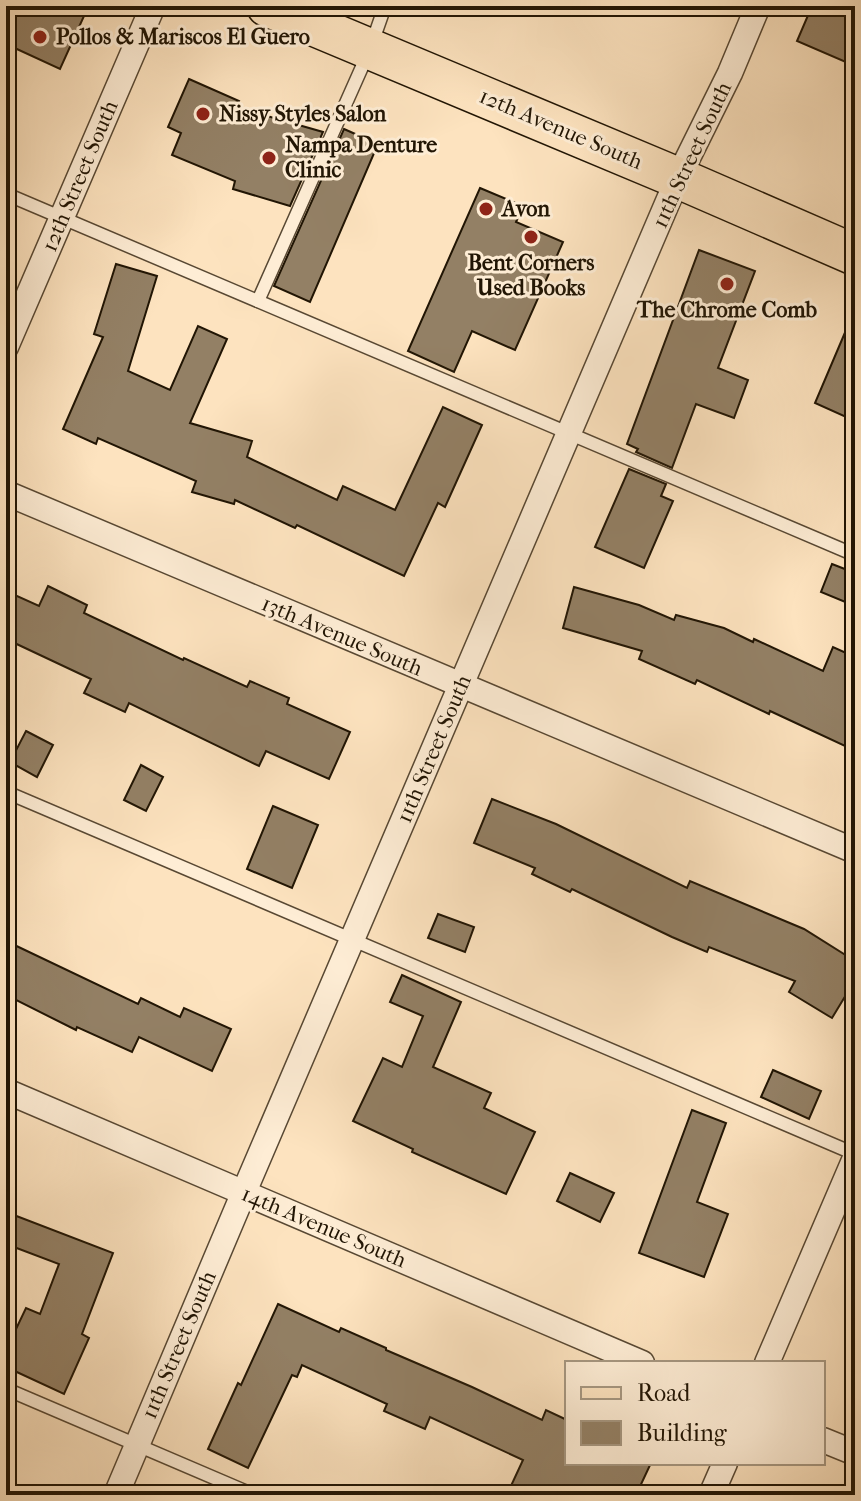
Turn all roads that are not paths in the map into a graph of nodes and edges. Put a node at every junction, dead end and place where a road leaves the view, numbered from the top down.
1 (153, 6) edge
2 (267, 6) edge
3 (385, 6) edge
4 (758, 6) edge
5 (337, 20) edge
6 (370, 49) junction
7 (678, 178) junction
8 (6, 194) edge
9 (62, 217) junction
10 (855, 255) edge
11 (258, 301) junction
12 (6, 347) edge
13 (569, 434) junction
14 (6, 493) edge
15 (855, 555) edge
16 (461, 687) junction
17 (6, 792) edge
18 (855, 851) edge
19 (352, 939) junction
20 (6, 1091) edge
21 (855, 1156) edge
22 (244, 1192) junction
23 (637, 1361) edge
24 (768, 1361) edge
25 (6, 1389) edge
26 (825, 1441) edge
27 (137, 1445) junction
28 (855, 1453) edge
29 (724, 1465) edge
30 (116, 1495) edge
31 (254, 1495) edge
32 (711, 1495) edge

1 - 9 street, 12th Street South
2 - 5 main road, 12th Avenue South
3 - 6 lane
4 - 7 street, 11th Street South
5 - 6 main road, 12th Avenue South
6 - 7 main road, 12th Avenue South
6 - 11 lane
7 - 10 main road, 12th Avenue South
7 - 13 street, 11th Street South
8 - 9 lane
9 - 11 lane
9 - 12 street, 12th Street South
11 - 13 lane
13 - 15 lane
13 - 16 street, 11th Street South
14 - 16 street, 13th Avenue South
16 - 18 street, 13th Avenue South
16 - 19 street, 11th Street South
17 - 19 lane
19 - 21 lane
19 - 22 street, 11th Street South
20 - 22 street, 14th Avenue South
21 - 24 street
22 - 23 street, 14th Avenue South
22 - 27 street, 11th Street South
25 - 27 lane
26 - 28 street
27 - 30 street, 11th Street South
27 - 31 lane
29 - 32 street

